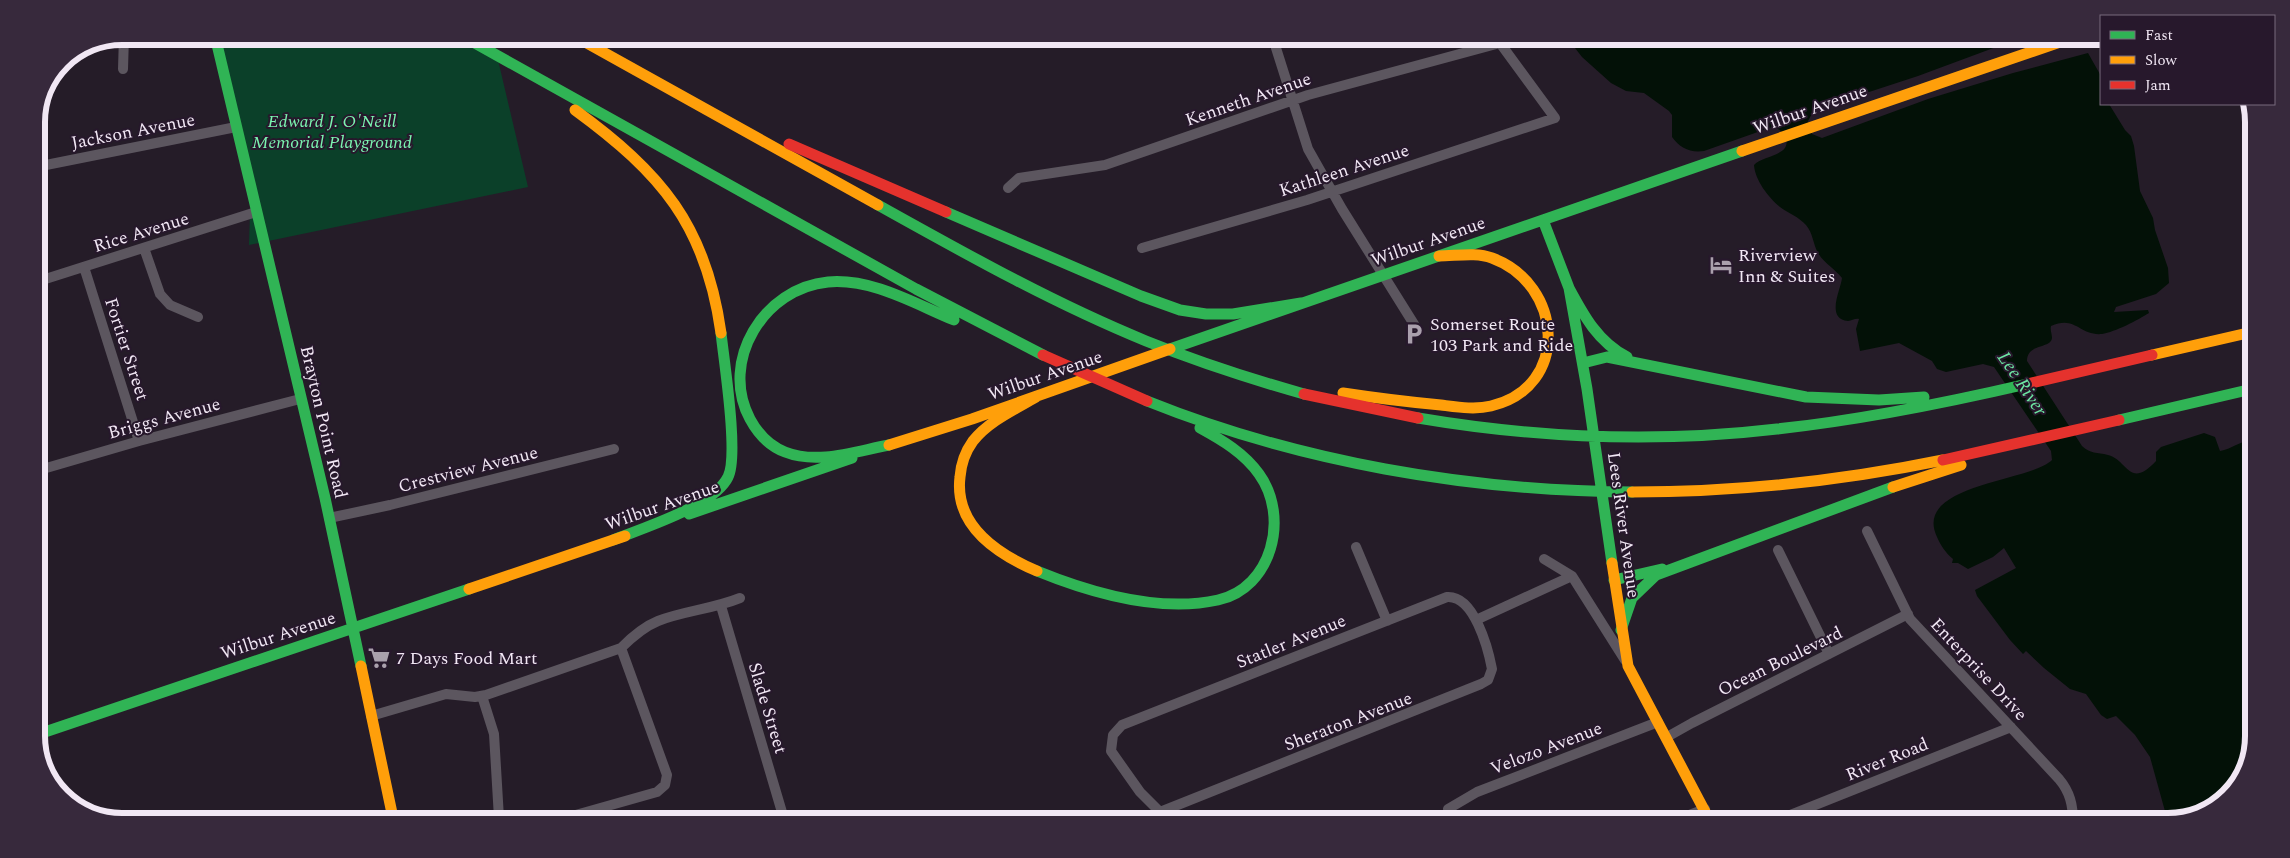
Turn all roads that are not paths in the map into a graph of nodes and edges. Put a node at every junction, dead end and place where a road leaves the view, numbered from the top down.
1 (124, 45) edge
2 (218, 45) edge
3 (478, 45) edge
4 (591, 45) edge
5 (1492, 45) edge
6 (1501, 45) edge
7 (2051, 45) edge
8 (1276, 48) dead end
9 (503, 59) junction
10 (124, 69) dead end
11 (683, 96) junction
12 (1292, 101) junction
13 (1555, 118) joint
14 (236, 128) junction
15 (45, 165) edge
16 (1008, 188) dead end
17 (1331, 190) junction
18 (256, 212) junction
19 (1543, 220) junction
20 (144, 248) junction
21 (1142, 248) dead end
22 (1439, 256) junction
23 (84, 267) junction
24 (1383, 275) junction
25 (45, 279) edge
26 (1569, 288) junction
27 (1301, 303) junction
28 (198, 318) dead end
29 (1417, 329) dead end
30 (2245, 334) edge
31 (1041, 354) junction
32 (1583, 363) junction
33 (1646, 364) junction
34 (1243, 376) junction
35 (2245, 391) edge
36 (1127, 393) junction
37 (1985, 394) junction
38 (1036, 397) junction
39 (300, 399) junction
40 (2029, 440) junction
41 (139, 441) junction
42 (889, 445) junction
43 (614, 449) dead end
44 (45, 468) edge
45 (329, 518) junction
46 (1867, 531) dead end
47 (613, 540) junction
48 (1356, 547) dead end
49 (1778, 550) dead end
50 (1544, 560) dead end
51 (1696, 560) junction
52 (1572, 576) junction
53 (1614, 580) junction
54 (740, 598) dead end
55 (721, 606) junction
56 (1908, 614) junction
57 (1476, 620) junction
58 (1387, 621) junction
59 (352, 629) junction
60 (1621, 630) junction
61 (620, 648) junction
62 (1830, 654) junction
63 (1628, 666) junction
64 (482, 696) junction
65 (372, 716) junction
66 (1658, 722) junction
67 (2011, 727) junction
68 (45, 732) edge
69 (1113, 735) joint
70 (1667, 738) junction
71 (1448, 809) dead end
72 (1705, 809) junction
73 (392, 813) edge
74 (499, 813) edge
75 (583, 813) edge
76 (782, 813) edge
77 (1695, 813) edge
78 (1707, 813) edge
79 (1795, 813) edge
80 (2073, 813) edge

1 - 10 street
2 - 14 main road, Brayton Point Road
3 - 9 main road
4 - 11 main road
5 - 12 street, Kenneth Avenue
6 - 13 street, Kenneth Avenue
7 - 19 main road, Wilbur Avenue
8 - 12 street
9 - 31 main road
9 - 47 main road
11 - 27 main road
11 - 34 main road
12 - 16 street, Kenneth Avenue
12 - 17 street
13 - 17 street, Kathleen Avenue
14 - 15 street, Jackson Avenue
14 - 18 main road, Brayton Point Road
17 - 21 street, Kathleen Avenue
17 - 24 street
18 - 20 street, Rice Avenue
18 - 39 main road, Brayton Point Road
19 - 22 main road, Wilbur Avenue
19 - 26 main road, Lees River Avenue
20 - 23 street, Rice Avenue
20 - 28 street
22 - 24 main road, Wilbur Avenue
22 - 34 main road
23 - 25 street, Rice Avenue
23 - 41 street, Fortier Street
24 - 27 main road, Wilbur Avenue
24 - 29 street
26 - 32 main road, Lees River Avenue
26 - 33 main road
27 - 38 main road, Wilbur Avenue
30 - 37 main road
31 - 36 main road
31 - 42 main road
32 - 33 main road
32 - 53 main road, Lees River Avenue
33 - 37 main road
34 - 37 main road
35 - 40 main road
36 - 38 main road
36 - 40 main road
38 - 42 main road, Wilbur Avenue
39 - 41 street, Briggs Avenue
39 - 45 main road, Brayton Point Road
40 - 51 main road
41 - 44 street, Briggs Avenue
42 - 47 main road, Wilbur Avenue
43 - 45 street, Crestview Avenue
45 - 59 main road, Brayton Point Road
46 - 56 street, Enterprise Drive
47 - 59 main road, Wilbur Avenue
48 - 58 street
49 - 62 street
50 - 52 street
51 - 53 main road
51 - 60 main road
52 - 57 street
52 - 63 street
53 - 60 main road, Lees River Avenue
54 - 55 street
55 - 61 street
55 - 76 street, Slade Street
56 - 62 street, Ocean Boulevard
56 - 67 street, Enterprise Drive
57 - 58 street, Statler Avenue
57 - 69 street, Sheraton Avenue
58 - 69 street, Statler Avenue
59 - 65 main road, Brayton Point Road
59 - 68 main road, Wilbur Avenue
60 - 63 main road, Lees River Avenue
61 - 64 street
61 - 75 street
62 - 70 street, Ocean Boulevard
63 - 66 main road, Lees River Avenue
64 - 65 street
64 - 74 street
65 - 73 main road, Brayton Point Road
66 - 70 main road, Lees River Avenue
66 - 71 street, Velozo Avenue
67 - 79 street, River Road
67 - 80 street, Enterprise Drive
70 - 72 main road, Lees River Avenue
72 - 77 street
72 - 78 main road, Lees River Avenue

